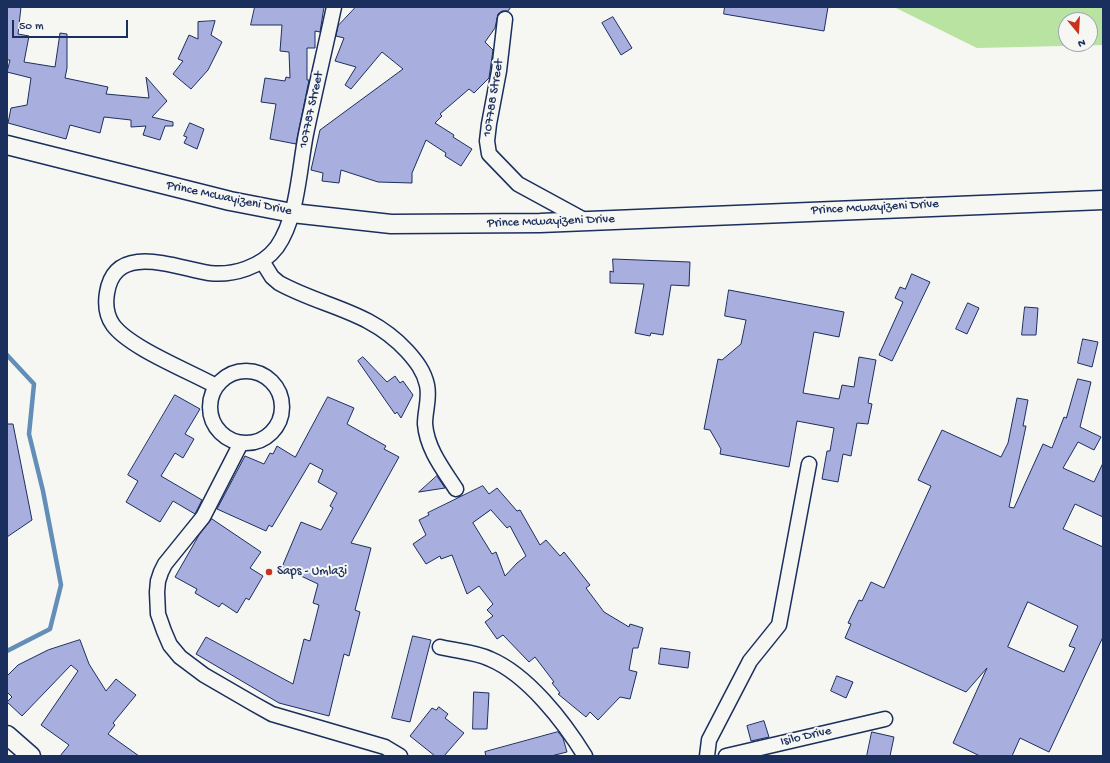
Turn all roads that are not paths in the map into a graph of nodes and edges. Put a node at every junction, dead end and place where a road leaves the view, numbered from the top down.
1 (334, 7) edge
2 (505, 19) dead end
3 (7, 145) edge
4 (1103, 200) edge
5 (292, 213) junction
6 (587, 221) junction
7 (262, 261) junction
8 (216, 386) junction
9 (241, 442) junction
10 (808, 464) dead end
11 (456, 489) dead end
12 (440, 647) dead end
13 (885, 719) dead end
14 (7, 735) edge
15 (31, 756) edge
16 (400, 756) edge
17 (586, 756) edge
18 (707, 756) edge
19 (726, 756) edge

1 - 5 street, 107787 Street
2 - 6 street, 107788 Street
3 - 5 street, Prince Mcwayizeni Drive
4 - 6 street, Prince Mcwayizeni Drive
5 - 6 street, Prince Mcwayizeni Drive
5 - 7 street, 107787 Street
7 - 8 street
7 - 11 street
8 - 9 street
8 - 9 street
9 - 16 street
10 - 18 street
12 - 17 street
13 - 19 street, Isilo Drive
14 - 15 street

